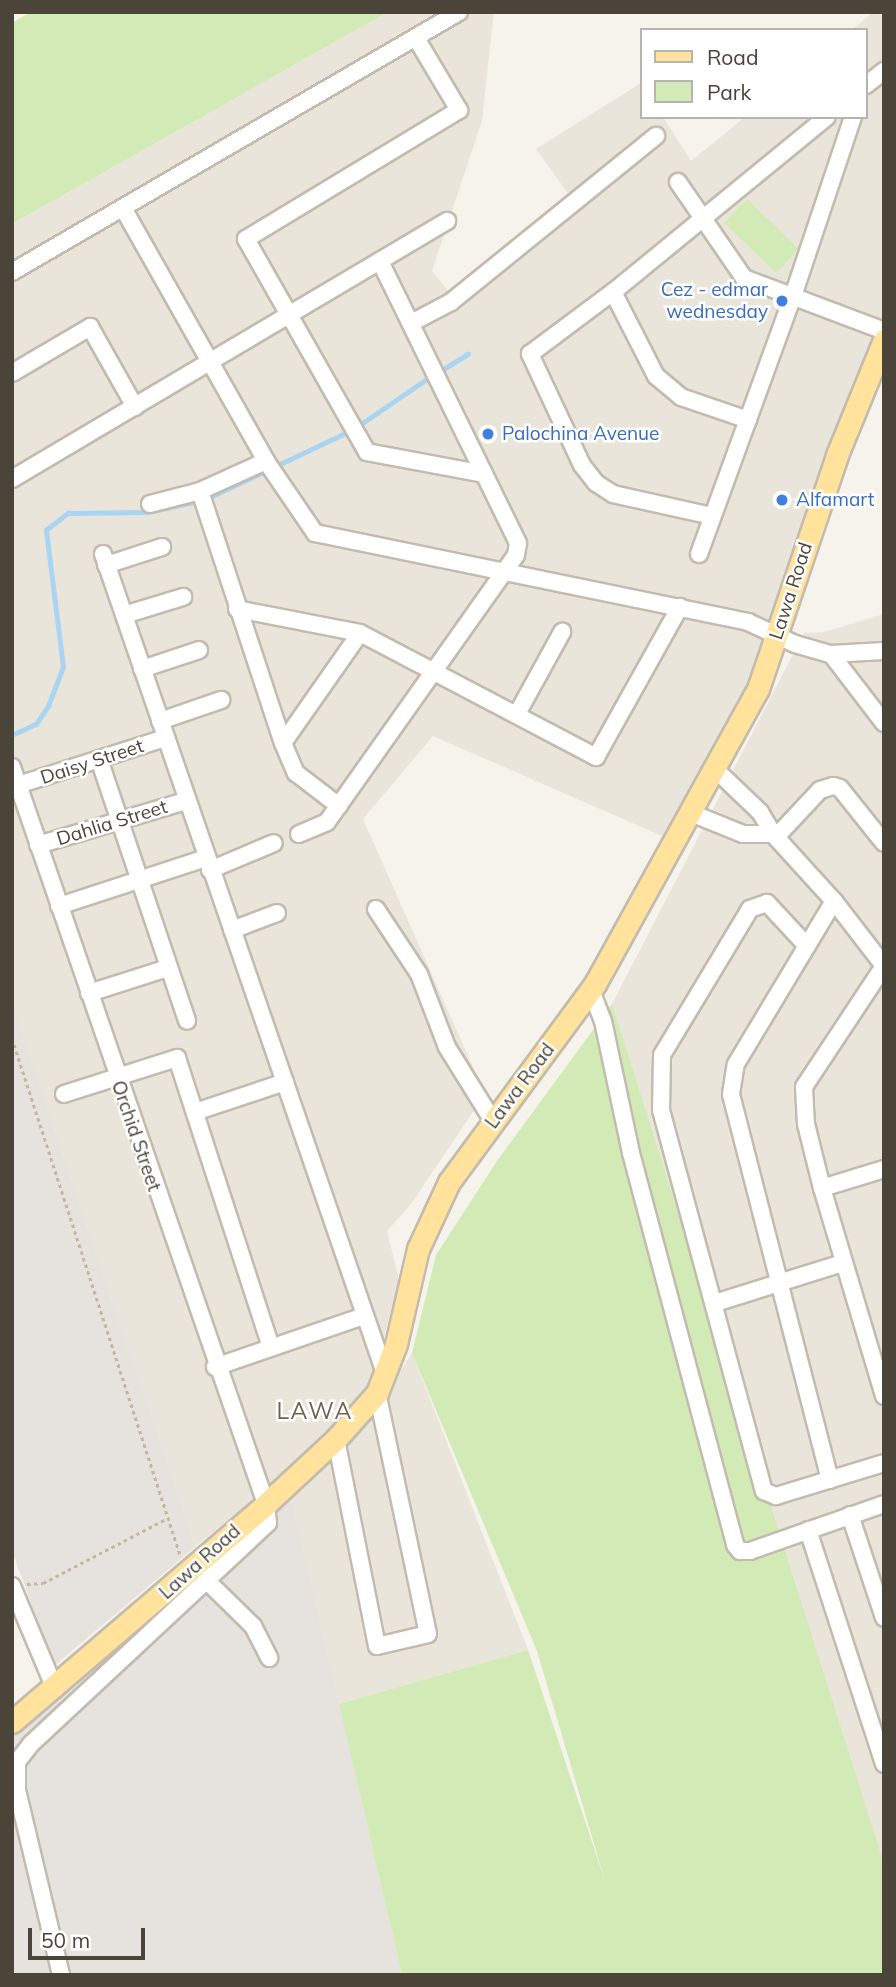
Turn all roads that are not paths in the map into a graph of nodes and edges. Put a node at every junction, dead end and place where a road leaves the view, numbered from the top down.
1 (459, 12) edge
2 (416, 38) junction
3 (884, 71) edge
4 (868, 83) edge
5 (825, 119) edge
6 (852, 119) edge
7 (656, 136) dead end
8 (678, 182) dead end
9 (123, 208) junction
10 (701, 218) junction
11 (447, 221) dead end
12 (380, 261) junction
13 (12, 272) edge
14 (613, 292) junction
15 (793, 296) junction
16 (289, 314) junction
17 (411, 323) junction
18 (884, 331) edge
19 (882, 349) edge
20 (211, 360) junction
21 (12, 373) edge
22 (135, 407) junction
23 (748, 420) junction
24 (266, 461) junction
25 (484, 474) junction
26 (12, 479) edge
27 (200, 491) junction
28 (150, 504) dead end
29 (712, 516) junction
30 (162, 547) dead end
31 (699, 554) dead end
32 (507, 572) junction
33 (183, 597) dead end
34 (680, 607) junction
35 (237, 609) junction
36 (124, 615) junction
37 (562, 632) dead end
38 (360, 633) junction
39 (777, 633) junction
40 (199, 650) dead end
41 (884, 651) edge
42 (831, 654) junction
43 (142, 669) junction
44 (437, 672) junction
45 (220, 700) dead end
46 (517, 714) junction
47 (160, 721) junction
48 (884, 723) edge
49 (165, 738) junction
50 (283, 743) junction
51 (99, 759) junction
52 (12, 767) edge
53 (716, 770) junction
54 (18, 785) junction
55 (186, 801) junction
56 (339, 806) junction
57 (691, 813) junction
58 (120, 821) junction
59 (299, 834) dead end
60 (774, 835) junction
61 (274, 843) dead end
62 (884, 843) edge
63 (38, 845) junction
64 (208, 864) junction
65 (138, 880) junction
66 (834, 901) junction
67 (58, 906) junction
68 (376, 909) dead end
69 (277, 913) dead end
70 (232, 930) junction
71 (807, 946) junction
72 (884, 966) edge
73 (168, 968) junction
74 (591, 990) junction
75 (89, 993) junction
76 (187, 1021) dead end
77 (116, 1077) junction
78 (285, 1082) junction
79 (64, 1094) dead end
80 (195, 1112) junction
81 (493, 1121) junction
82 (884, 1169) edge
83 (822, 1188) junction
84 (843, 1263) junction
85 (777, 1283) junction
86 (715, 1303) junction
87 (364, 1316) junction
88 (271, 1348) junction
89 (215, 1367) junction
90 (386, 1373) junction
91 (377, 1393) junction
92 (884, 1396) edge
93 (336, 1439) junction
94 (884, 1463) edge
95 (830, 1480) junction
96 (266, 1503) junction
97 (884, 1504) edge
98 (850, 1515) junction
99 (808, 1530) junction
100 (197, 1577) junction
101 (14, 1586) edge
102 (884, 1618) edge
103 (269, 1658) dead end
104 (55, 1689) junction
105 (12, 1723) edge
106 (884, 1764) edge
107 (61, 1975) edge

1 - 2 street
2 - 9 street
2 - 16 street
3 - 4 street
5 - 10 street
6 - 15 street
7 - 17 street
8 - 10 street
9 - 13 street
9 - 20 street
10 - 14 street
10 - 15 street
11 - 12 street
12 - 16 street
12 - 17 street
14 - 23 street
14 - 29 street
15 - 18 street
15 - 23 street
16 - 20 street
16 - 25 street
17 - 25 street
19 - 39 main road, Lawa Road
20 - 22 street
20 - 24 street
21 - 22 street
22 - 26 street
23 - 29 street
24 - 27 street
24 - 32 street
25 - 32 street
27 - 28 street
27 - 35 street
29 - 31 street
30 - 36 street
32 - 34 street
32 - 44 street
33 - 36 street
34 - 39 street
34 - 46 street
35 - 38 street
35 - 50 street
36 - 43 street
37 - 46 street
38 - 44 street
38 - 50 street
39 - 42 street
39 - 53 main road, Lawa Road
40 - 43 street
41 - 42 street
42 - 48 street
43 - 47 street
44 - 46 street
44 - 56 street
45 - 47 street
47 - 49 street
49 - 51 street, Daisy Street
49 - 55 street
50 - 56 street
51 - 54 street, Daisy Street
51 - 58 street
52 - 54 street, Orchid Street
53 - 57 main road, Lawa Road
53 - 60 street
54 - 63 street, Orchid Street
55 - 58 street, Dahlia Street
55 - 64 street
56 - 59 street
57 - 60 street
57 - 74 main road, Lawa Road
58 - 63 street, Dahlia Street
58 - 65 street
60 - 62 street
60 - 66 street
61 - 64 street
63 - 67 street, Orchid Street
64 - 65 street
64 - 70 street
65 - 67 street
65 - 73 street
66 - 71 street
66 - 72 street
67 - 75 street, Orchid Street
68 - 81 street
69 - 70 street
70 - 78 street
71 - 85 street
71 - 86 street
72 - 83 street
73 - 75 street
73 - 76 street
74 - 81 main road, Lawa Road
74 - 99 street
75 - 77 street, Orchid Street
77 - 79 street
77 - 80 street
77 - 89 street, Orchid Street
78 - 80 street
78 - 87 street
80 - 88 street
81 - 90 main road, Lawa Road
82 - 83 street
83 - 84 street
84 - 85 street
84 - 92 street
85 - 86 street
85 - 95 street
86 - 95 street
87 - 88 street
87 - 90 street
88 - 89 street
89 - 96 street, Orchid Street
90 - 91 main road, Lawa Road
91 - 93 main road, Lawa Road
91 - 93 street
93 - 96 main road, Lawa Road
94 - 95 street
96 - 100 main road, Lawa Road
97 - 98 street
98 - 99 street
98 - 102 street
99 - 106 street
100 - 103 street
100 - 104 main road, Lawa Road
100 - 107 street
101 - 104 street
104 - 105 main road, Lawa Road

